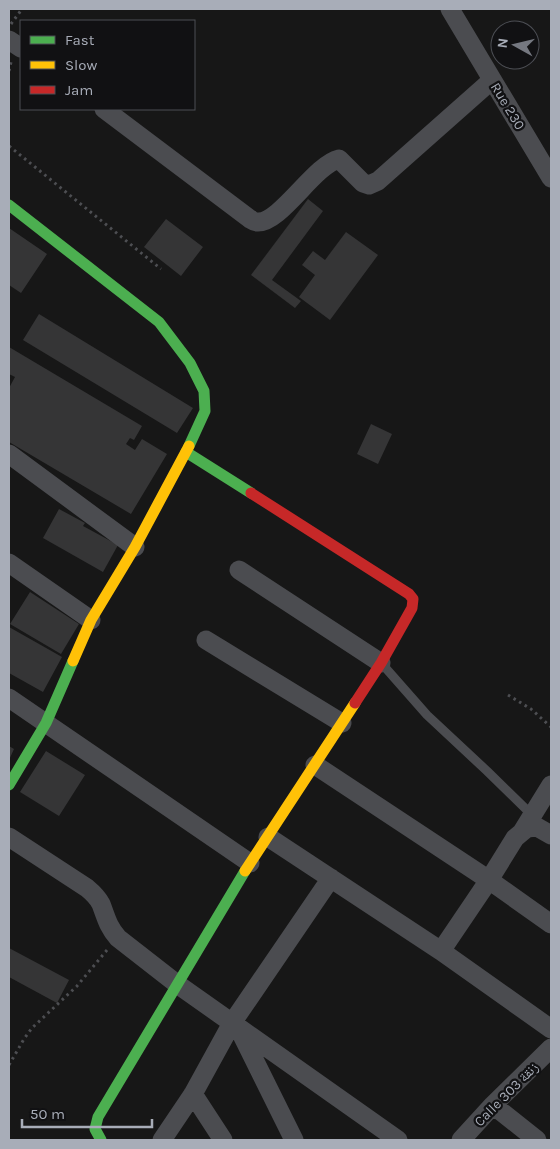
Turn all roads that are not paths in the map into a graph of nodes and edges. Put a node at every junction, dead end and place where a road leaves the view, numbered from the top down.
1 (450, 9) edge
2 (9, 40) edge
3 (20, 47) edge
4 (492, 80) junction
5 (105, 110) edge
6 (551, 178) edge
7 (9, 205) edge
8 (186, 452) junction
9 (9, 454) edge
10 (135, 548) junction
11 (9, 563) edge
12 (239, 570) dead end
13 (91, 620) junction
14 (206, 640) dead end
15 (382, 663) junction
16 (9, 698) edge
17 (46, 723) junction
18 (342, 723) junction
19 (315, 765) junction
20 (9, 785) edge
21 (551, 785) edge
22 (532, 815) junction
23 (522, 832) junction
24 (551, 835) edge
25 (9, 837) edge
26 (268, 837) junction
27 (250, 864) junction
28 (331, 878) junction
29 (489, 880) junction
30 (551, 924) edge
31 (441, 951) junction
32 (177, 984) junction
33 (235, 1026) junction
34 (551, 1030) edge
35 (551, 1048) edge
36 (193, 1094) junction
37 (493, 1105) junction
38 (101, 1140) edge
39 (162, 1140) edge
40 (224, 1140) edge
41 (294, 1140) edge
42 (398, 1140) edge
43 (461, 1140) edge
44 (537, 1140) edge

1 - 4 street, Rue 230
2 - 3 street
4 - 5 street
4 - 6 street, Rue 230
7 - 8 street
8 - 10 street
8 - 15 street
9 - 10 street
10 - 13 street
11 - 13 street
12 - 15 street
13 - 17 street
14 - 18 street
15 - 18 street
15 - 22 lane
16 - 17 street
17 - 20 street
17 - 27 street
18 - 19 street
19 - 26 street
19 - 29 street
21 - 22 street
22 - 23 street
23 - 24 street
23 - 29 street
25 - 32 street
26 - 27 street
26 - 28 street
27 - 32 street
28 - 31 street
28 - 33 street
29 - 30 street
29 - 31 street
31 - 34 street
32 - 33 street
32 - 38 street
33 - 36 street
33 - 41 street
33 - 42 street
35 - 37 street, Calle 303 زنقة
36 - 39 street
36 - 40 street
37 - 43 street, Calle 303 زنقة
37 - 44 street

